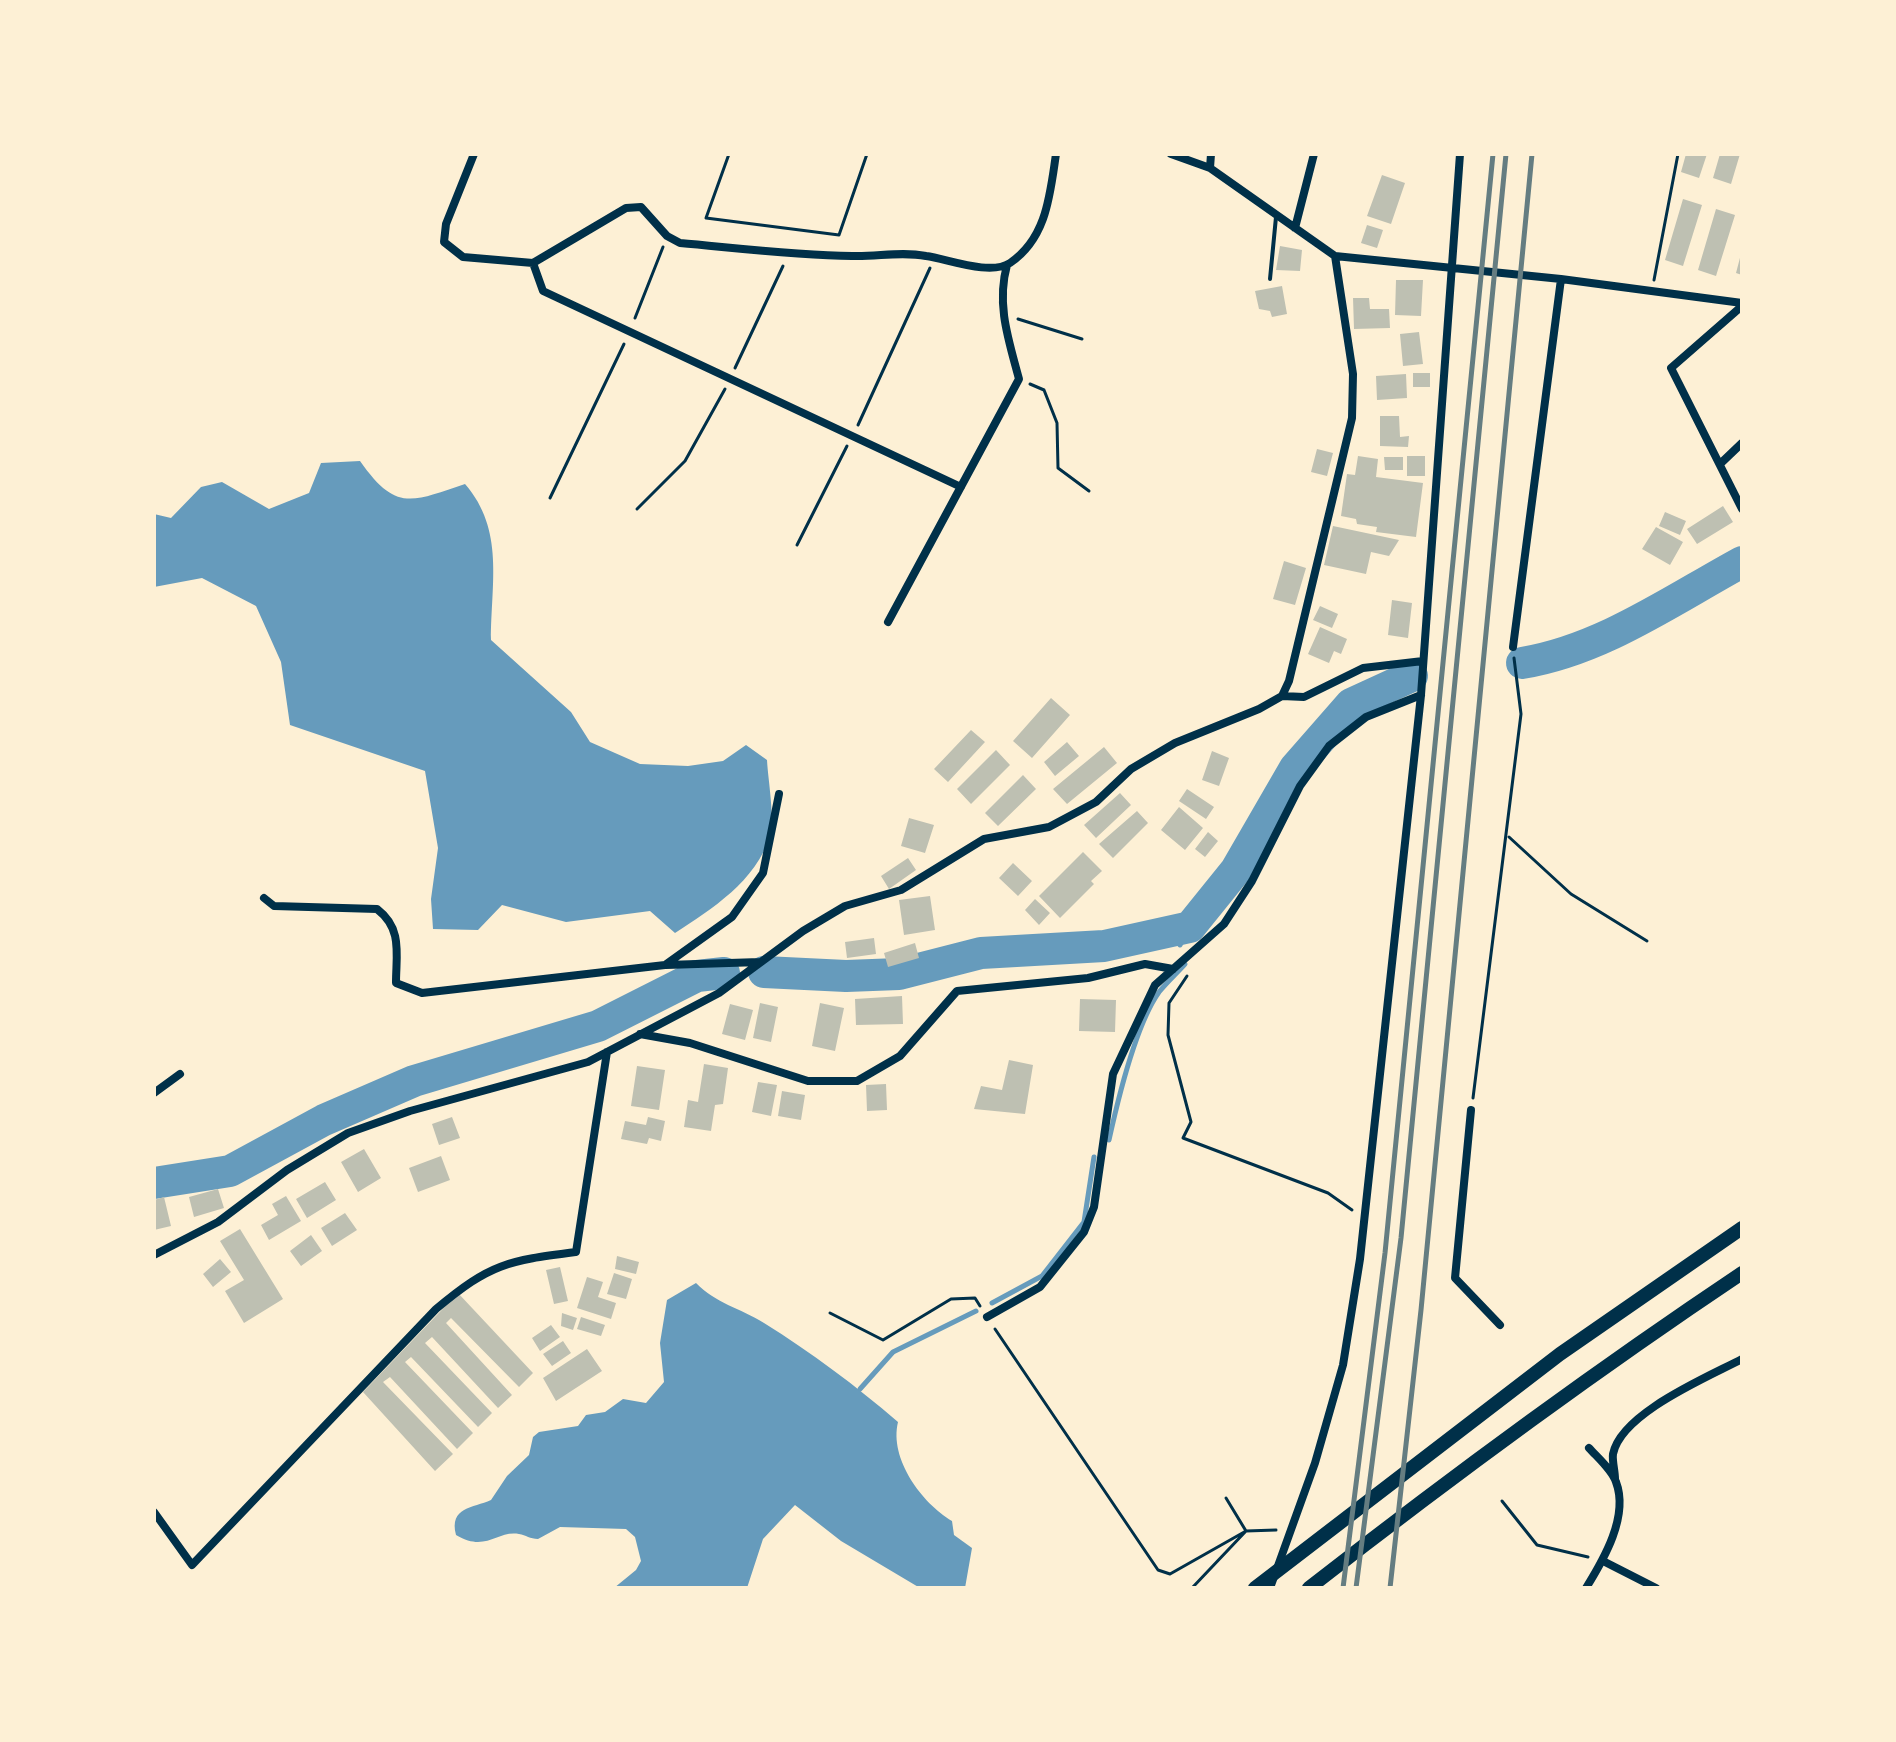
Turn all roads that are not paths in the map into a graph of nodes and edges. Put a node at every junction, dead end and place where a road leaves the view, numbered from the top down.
1 (474, 154) edge
2 (1056, 154) edge
3 (1171, 154) edge
4 (1211, 154) edge
5 (1314, 154) edge
6 (1460, 154) edge
7 (1210, 168) junction
8 (1276, 215) junction
9 (1295, 228) junction
10 (1335, 256) junction
11 (533, 263) junction
12 (1007, 265) junction
13 (1453, 270) junction
14 (1270, 279) dead end
15 (1561, 279) junction
16 (1742, 304) edge
17 (1742, 443) edge
18 (1720, 464) junction
19 (961, 487) junction
20 (1742, 509) edge
21 (888, 622) dead end
22 (1513, 647) road end
23 (1423, 661) junction
24 (1421, 695) junction
25 (1282, 696) junction
26 (779, 794) dead end
27 (264, 898) dead end
28 (760, 962) junction
29 (665, 965) junction
30 (1173, 969) junction
31 (640, 1034) junction
32 (607, 1052) junction
33 (180, 1074) dead end
34 (154, 1093) edge
35 (1471, 1110) road end
36 (1742, 1228) edge
37 (154, 1255) edge
38 (1742, 1273) edge
39 (987, 1317) road end
40 (1500, 1325) dead end
41 (1742, 1359) edge
42 (1589, 1448) dead end
43 (1615, 1479) junction
44 (154, 1512) edge
45 (1603, 1561) junction
46 (1255, 1588) edge
47 (1270, 1588) edge
48 (1309, 1588) edge
49 (1586, 1588) edge
50 (1656, 1588) edge

1 - 11 street
2 - 12 street
3 - 7 street
4 - 7 street
5 - 9 street
6 - 13 street
7 - 8 street
8 - 9 street
8 - 14 lane
9 - 10 street
10 - 13 street
10 - 25 street
11 - 12 street
11 - 19 street
12 - 19 street
13 - 15 street
13 - 23 street
15 - 16 street
15 - 22 street
16 - 18 street
17 - 18 street
18 - 20 street
19 - 21 street
23 - 24 street
23 - 25 street
24 - 30 street
24 - 47 street
25 - 28 street
26 - 29 street
27 - 29 street
28 - 29 street
28 - 31 street
30 - 31 street
30 - 39 street
31 - 32 street
32 - 37 street
32 - 44 street
33 - 34 street
35 - 40 street
36 - 46 highway
38 - 48 highway
41 - 43 street
42 - 43 street
43 - 45 street
45 - 49 street
45 - 50 street

